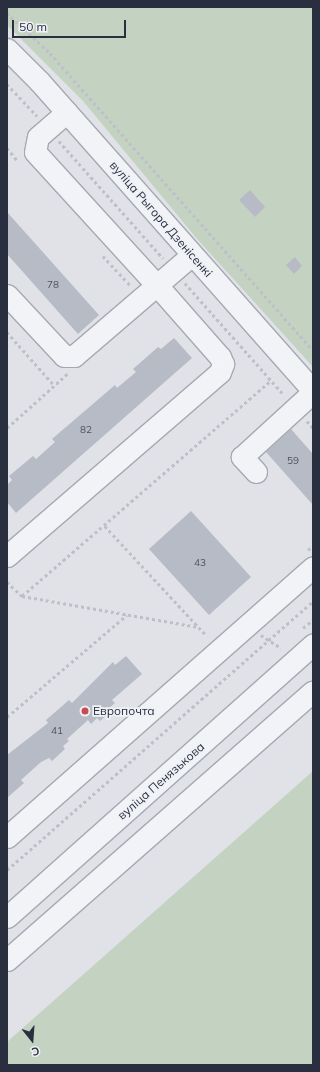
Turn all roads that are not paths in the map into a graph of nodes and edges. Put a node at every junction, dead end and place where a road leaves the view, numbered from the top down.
1 (7, 49) edge
2 (67, 112) junction
3 (192, 255) junction
4 (158, 286) junction
5 (7, 295) edge
6 (313, 392) edge
7 (256, 472) dead end
8 (7, 556) edge
9 (313, 567) edge
10 (313, 644) edge
11 (313, 691) edge
12 (7, 837) edge
13 (7, 917) edge
14 (7, 960) edge

1 - 2 street, вуліца Рыгора Дзенісенкі
2 - 3 street, вуліца Рыгора Дзенісенкі
2 - 4 street
3 - 4 street
3 - 6 street, вуліца Рыгора Дзенісенкі
4 - 5 street
4 - 8 street
6 - 7 street
9 - 12 street
10 - 13 street, вуліца Пенязькова
11 - 14 street

